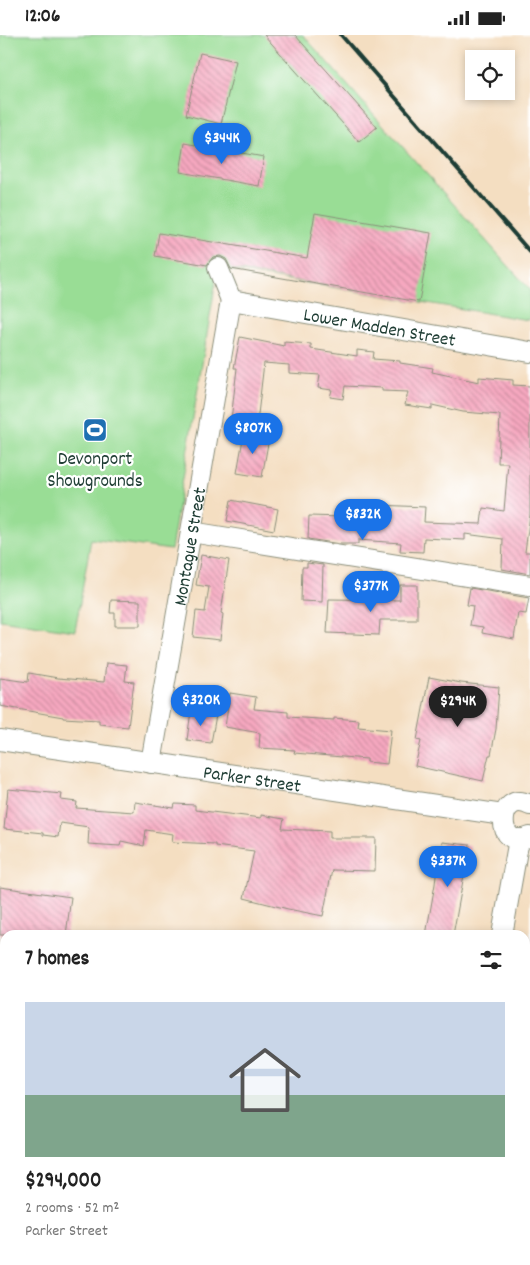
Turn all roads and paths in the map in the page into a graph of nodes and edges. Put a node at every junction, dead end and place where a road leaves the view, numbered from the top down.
1 (218, 268) dead end
2 (231, 300) junction
3 (530, 352) edge
4 (191, 532) junction
5 (530, 586) edge
6 (0, 740) edge
7 (151, 763) junction
8 (529, 799) edge
9 (504, 815) junction
10 (525, 838) edge
11 (503, 930) edge

1 - 2 street
2 - 3 street, Lower Madden Street
2 - 4 street, Montague Street
4 - 5 street
4 - 7 street, Montague Street
6 - 7 street, Parker Street
7 - 9 street, Parker Street
8 - 9 street
9 - 10 street
10 - 11 street

